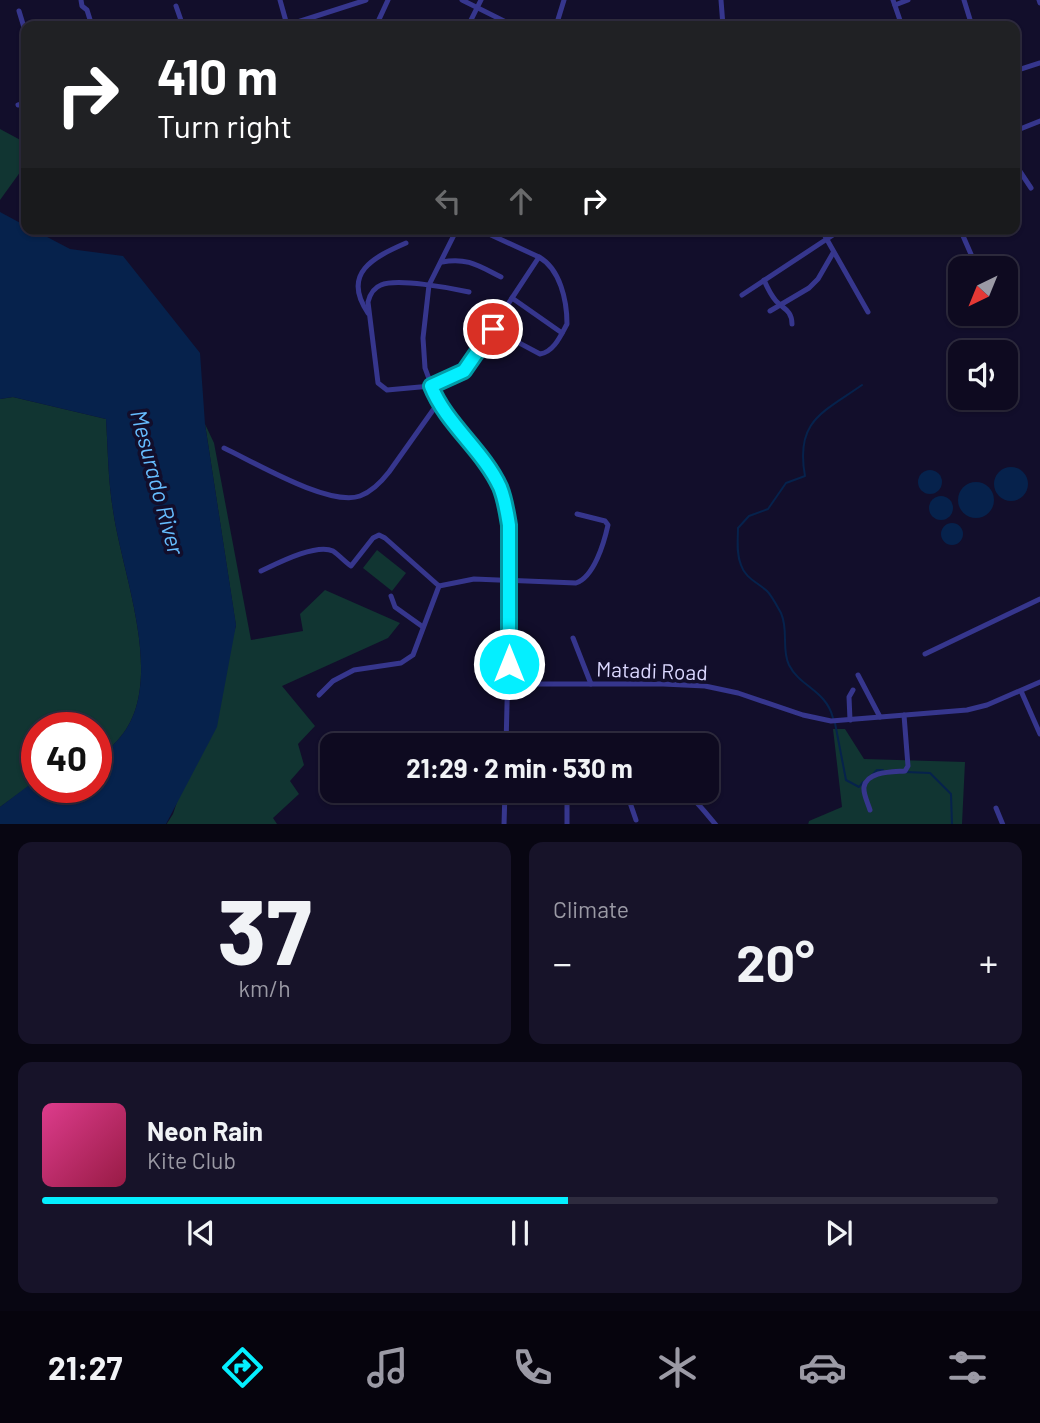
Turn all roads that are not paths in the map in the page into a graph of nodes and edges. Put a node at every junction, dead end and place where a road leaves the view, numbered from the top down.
1 (80, 0) edge
2 (280, 0) edge
3 (366, 0) edge
4 (388, 0) edge
5 (462, 0) edge
6 (481, 0) edge
7 (564, 0) edge
8 (721, 0) edge
9 (908, 0) edge
10 (964, 0) edge
11 (894, 3) edge
12 (176, 6) dead end
13 (477, 8) junction
14 (19, 11) dead end
15 (22, 21) edge
16 (90, 21) edge
17 (181, 21) edge
18 (285, 21) edge
19 (301, 21) edge
20 (378, 21) edge
21 (470, 21) edge
22 (504, 21) edge
23 (558, 21) edge
24 (723, 21) edge
25 (900, 21) edge
26 (970, 21) edge
27 (1040, 63) edge
28 (1020, 69) edge
29 (21, 104) edge
30 (18, 105) dead end
31 (1040, 121) edge
32 (1020, 129) edge
33 (1020, 172) edge
34 (1031, 188) dead end
35 (454, 235) edge
36 (491, 235) edge
37 (824, 235) edge
38 (832, 235) edge
39 (963, 235) edge
40 (826, 239) junction
41 (406, 243) dead end
42 (834, 253) junction
43 (972, 256) edge
44 (539, 257) junction
45 (441, 262) junction
46 (501, 277) dead end
47 (764, 280) junction
48 (429, 285) junction
49 (470, 292) dead end
50 (742, 295) dead end
51 (512, 298) junction
52 (781, 305) junction
53 (770, 311) dead end
54 (869, 312) dead end
55 (370, 316) junction
56 (792, 324) dead end
57 (493, 329) junction
58 (562, 333) junction
59 (431, 386) junction
60 (438, 403) junction
61 (224, 448) dead end
62 (577, 514) dead end
63 (261, 571) dead end
64 (510, 581) junction
65 (439, 586) junction
66 (391, 596) dead end
67 (1040, 599) edge
68 (423, 627) junction
69 (573, 638) dead end
70 (925, 654) dead end
71 (858, 675) dead end
72 (1040, 682) edge
73 (509, 684) junction
74 (591, 684) junction
75 (853, 690) dead end
76 (1021, 691) junction
77 (319, 695) dead end
78 (904, 715) junction
79 (880, 717) junction
80 (850, 720) junction
81 (507, 733) edge
82 (1040, 734) edge
83 (505, 803) edge
84 (567, 803) edge
85 (630, 803) edge
86 (698, 803) edge
87 (996, 808) dead end
88 (870, 810) dead end
89 (636, 820) dead end
90 (504, 824) edge
91 (567, 824) edge
92 (716, 824) edge
93 (1003, 824) edge

1 - 16 street
2 - 18 street
3 - 19 street
4 - 20 street
5 - 13 street
6 - 13 street
7 - 23 street
8 - 24 street
9 - 11 street
10 - 26 street
11 - 25 street
12 - 17 street
13 - 21 street
13 - 22 street
14 - 15 street
27 - 28 street
29 - 30 street
31 - 32 street
33 - 34 street
35 - 45 street
36 - 44 street
37 - 40 street
38 - 40 street
39 - 43 street
40 - 42 street
40 - 47 street
41 - 55 street
42 - 52 street
42 - 54 street
44 - 51 street
44 - 58 street
45 - 46 street
45 - 48 street
47 - 50 street
47 - 52 street
48 - 49 street
48 - 55 street
48 - 59 street
51 - 57 street
51 - 58 street
52 - 53 street
52 - 56 street
55 - 59 street
57 - 58 street
57 - 59 street
59 - 60 street
60 - 61 street
60 - 64 street
62 - 64 street
63 - 65 street
64 - 65 street
64 - 73 street
65 - 68 street
66 - 68 street
67 - 70 street
68 - 77 street
69 - 74 street
71 - 79 street
72 - 76 street
73 - 74 street, Matadi Road
73 - 81 street
74 - 80 street, Matadi Road
75 - 80 street
76 - 78 street
76 - 82 street
78 - 79 street
78 - 88 street
79 - 80 street
83 - 90 street
84 - 91 street
85 - 89 street
86 - 92 street
87 - 93 street

